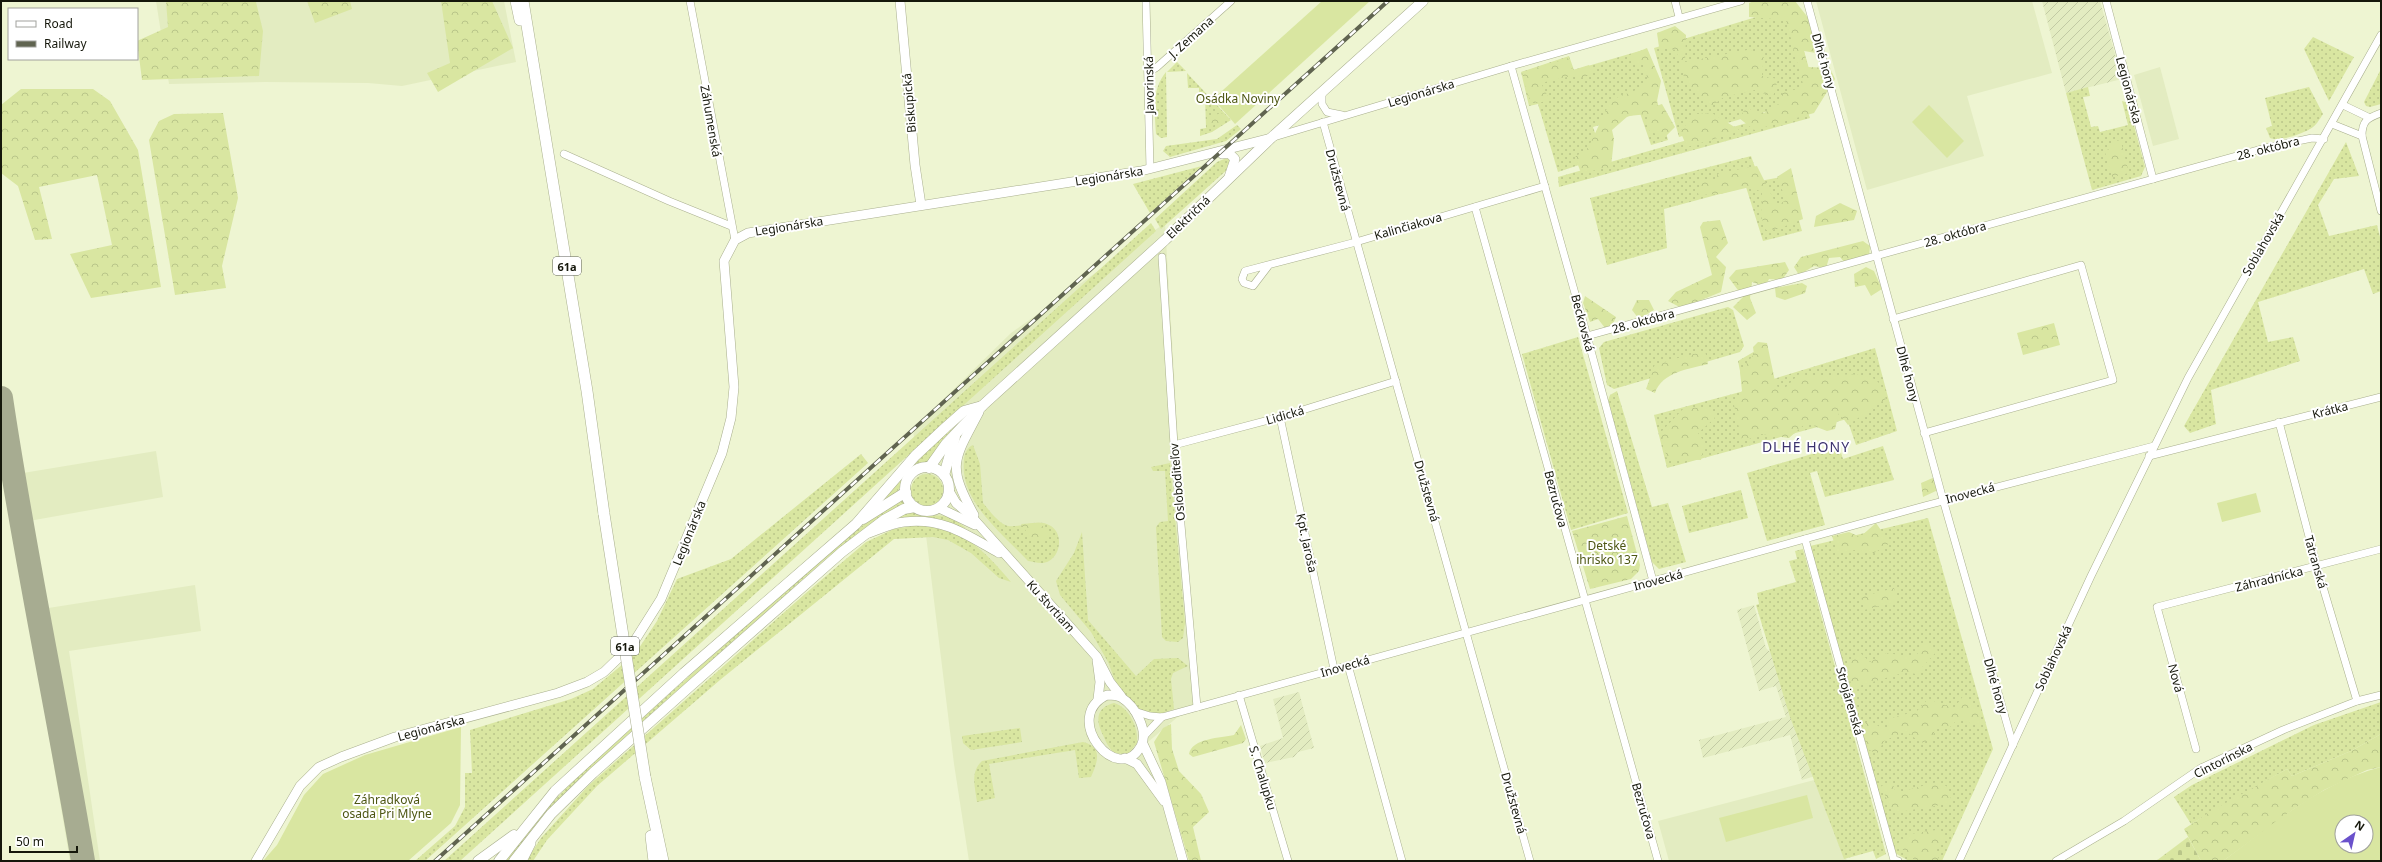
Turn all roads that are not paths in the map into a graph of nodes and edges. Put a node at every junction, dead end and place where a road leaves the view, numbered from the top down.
1 (516, 1) edge
2 (523, 1) edge
3 (690, 1) edge
4 (900, 1) edge
5 (1146, 1) edge
6 (1231, 1) edge
7 (1423, 1) edge
8 (1675, 1) edge
9 (1741, 1) edge
10 (1807, 1) edge
11 (2106, 1) edge
12 (1679, 17) junction
13 (2381, 35) edge
14 (1511, 66) junction
15 (1149, 72) junction
16 (1322, 93) junction
17 (2343, 105) junction
18 (542, 112) junction
19 (2381, 113) edge
20 (1346, 115) junction
21 (2368, 117) junction
22 (1323, 122) junction
23 (2332, 124) junction
24 (2362, 136) junction
25 (1271, 138) junction
26 (2324, 139) junction
27 (564, 154) dead end
28 (1212, 154) junction
29 (1150, 169) junction
30 (1229, 178) junction
31 (2153, 179) junction
32 (1545, 186) junction
33 (921, 205) junction
34 (1475, 207) junction
35 (2381, 211) edge
36 (731, 226) junction
37 (735, 240) junction
38 (1356, 242) junction
39 (1876, 257) junction
40 (1162, 258) dead end
41 (1269, 265) dead end
42 (1893, 319) junction
43 (1587, 336) junction
44 (1396, 381) junction
45 (2381, 397) edge
46 (982, 406) junction
47 (1280, 417) junction
48 (2279, 422) junction
49 (1924, 433) junction
50 (956, 436) junction
51 (1174, 445) junction
52 (2154, 446) junction
53 (2149, 456) junction
54 (929, 468) junction
55 (944, 475) junction
56 (949, 491) junction
57 (906, 492) junction
58 (1943, 500) junction
59 (915, 507) junction
60 (939, 508) junction
61 (856, 524) junction
62 (982, 529) junction
63 (868, 534) junction
64 (1805, 539) junction
65 (2381, 549) edge
66 (1005, 557) junction
67 (2317, 567) junction
68 (1653, 581) junction
69 (1584, 599) junction
70 (2157, 607) joint
71 (1466, 632) junction
72 (1097, 657) junction
73 (1348, 665) junction
74 (1334, 669) junction
75 (2381, 694) edge
76 (1239, 695) junction
77 (1121, 696) junction
78 (1098, 699) junction
79 (2357, 701) junction
80 (1197, 707) junction
81 (1134, 711) junction
82 (1162, 717) junction
83 (1143, 740) junction
84 (2013, 745) junction
85 (2196, 749) dead end
86 (1125, 758) junction
87 (645, 777) junction
88 (1166, 804) junction
89 (527, 824) junction
90 (530, 843) junction
91 (1896, 860) edge
92 (256, 861) edge
93 (478, 861) edge
94 (499, 861) edge
95 (514, 861) edge
96 (521, 861) edge
97 (654, 861) edge
98 (663, 861) edge
99 (1183, 861) edge
100 (1288, 861) edge
101 (1402, 861) edge
102 (1530, 861) edge
103 (1658, 861) edge
104 (1959, 861) edge
105 (2056, 861) edge

1 - 18 main road
2 - 18 main road, 61a
3 - 36 street, Záhumenská
4 - 33 street, Biskupická
5 - 15 street, Javorinská
6 - 15 street, J. Zemana
7 - 16 main road, Električná
8 - 12 street
9 - 12 street, Legionárska
10 - 39 street, Dlhé hony
11 - 31 street, Legionárska
12 - 14 street, Legionárska
13 - 17 street, Soblahovská
14 - 20 street, Legionárska
14 - 32 street, Beckovská
15 - 29 street, Javorinská
16 - 20 street
16 - 25 main road, Električná
17 - 21 street
17 - 23 street, Soblahovská
18 - 87 main road, 61a, bridge
19 - 21 street
20 - 22 street, Legionárska
21 - 24 street
22 - 25 street, Legionárska
22 - 38 street, Družstevná
23 - 24 street
23 - 26 street, Soblahovská
24 - 35 street
25 - 28 street, Legionárska
25 - 30 main road, Električná
26 - 31 street, 28. októbra
26 - 52 street, Soblahovská
27 - 36 street
28 - 29 street, Legionárska
28 - 30 street
29 - 33 street, Legionárska
30 - 46 main road, Električná
31 - 39 street, 28. októbra
32 - 34 street, Kalinčiakova
32 - 43 street, Beckovská
33 - 37 street, Legionárska
34 - 38 street, Kalinčiakova
34 - 69 street, Bezručova
36 - 37 street, Záhumenská
37 - 92 street, Legionárska
38 - 41 street, Kalinčiakova
38 - 44 street, Družstevná
39 - 42 street, Dlhé hony
39 - 43 street, 28. októbra
40 - 51 street, Osloboditeľov
42 - 49 street, Dlhé hony
42 - 49 street
43 - 68 street, Beckovská
44 - 47 street, Lidická
44 - 71 street, Družstevná
45 - 48 street, Krátka
46 - 50 main road, Električná
46 - 61 main road
46 - 62 street
47 - 51 street, Lidická
47 - 74 street, Kpt. Jaroša
48 - 53 street
48 - 67 street, Tatranská
49 - 58 street, Dlhé hony
50 - 54 main road, Električná
50 - 55 main road, Električná
51 - 80 street, Osloboditeľov
52 - 53 street, Soblahovská
52 - 58 street, Inovecká
53 - 84 street, Soblahovská
54 - 55 main road
54 - 57 main road
55 - 56 main road
56 - 60 main road
56 - 62 street, Ku štvrtiam
57 - 59 main road
57 - 61 main road
58 - 64 street, Inovecká
58 - 84 street, Dlhé hony
59 - 60 main road
59 - 63 main road
60 - 62 street, Ku štvrtiam
61 - 89 main road
62 - 66 street, Ku štvrtiam
63 - 66 street, Ku štvrtiam
63 - 90 main road
64 - 68 street, Inovecká
64 - 91 street, Strojárenská
65 - 67 street, Záhradnícka
66 - 72 street, Ku štvrtiam
67 - 70 street, Záhradnícka
67 - 79 street, Tatranská
68 - 69 street, Inovecká
69 - 71 street, Inovecká
69 - 103 street, Bezručova
70 - 85 street, Nová
71 - 73 street, Inovecká
71 - 102 street, Družstevná
72 - 77 street, Ku štvrtiam
72 - 78 street, Ku štvrtiam
73 - 74 street, Inovecká
73 - 101 street
74 - 76 street, Inovecká
75 - 79 street, Cintorínska
76 - 80 street, Inovecká
76 - 100 street, S. Chalupku
77 - 78 street
77 - 81 street, Ku štvrtiam
78 - 86 street, Ku štvrtiam
79 - 105 street, Cintorínska
80 - 82 street, Inovecká
81 - 82 street, Inovecká
81 - 83 street, Ku štvrtiam
82 - 83 street
83 - 86 street
83 - 88 street, Ku štvrtiam
84 - 104 street, Soblahovská
86 - 88 street, Ku štvrtiam
87 - 97 main road, 61a
87 - 98 main road, 61a
88 - 99 street, Ku štvrtiam
89 - 93 main road
89 - 94 main road
90 - 95 main road
90 - 96 main road

